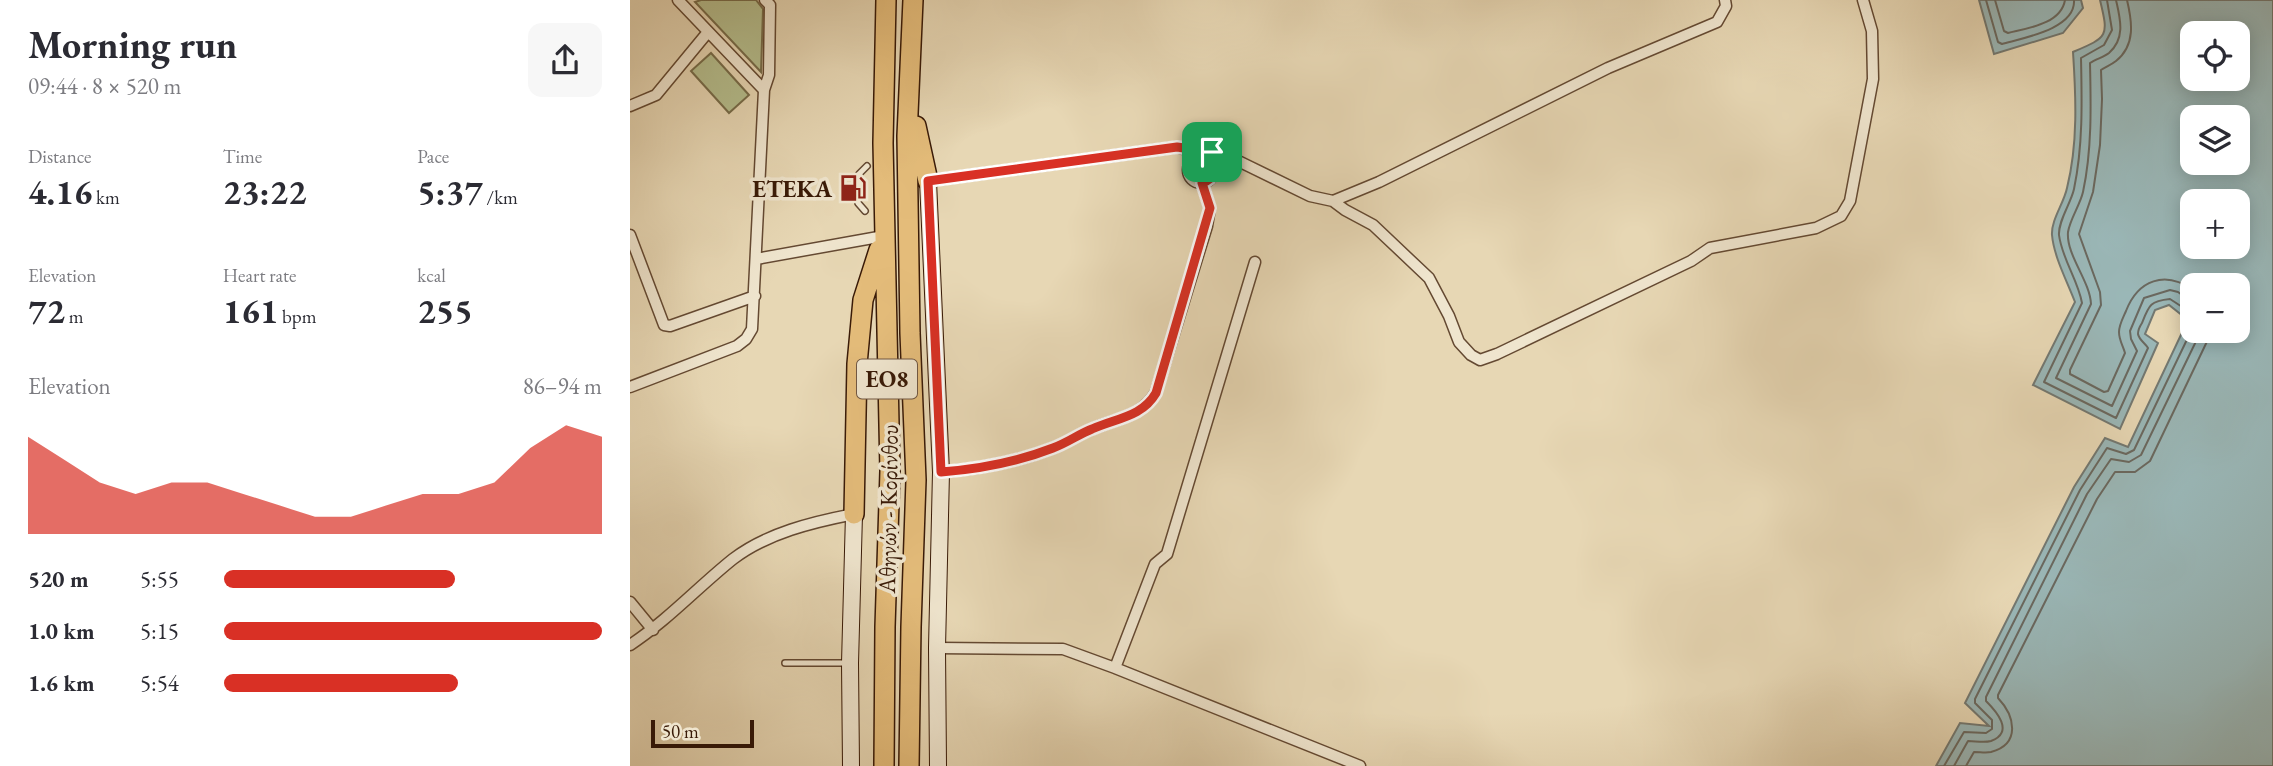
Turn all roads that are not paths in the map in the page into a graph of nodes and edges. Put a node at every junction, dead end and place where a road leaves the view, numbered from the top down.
1 (678, 0) edge
2 (765, 0) edge
3 (886, 0) edge
4 (913, 0) edge
5 (1725, 0) edge
6 (1863, 0) edge
7 (708, 32) junction
8 (908, 88) junction
9 (764, 90) junction
10 (630, 106) edge
11 (1191, 154) junction
12 (1210, 155) junction
13 (867, 166) dead end
14 (928, 181) junction
15 (1202, 183) junction
16 (1333, 201) junction
17 (865, 211) dead end
18 (630, 235) edge
19 (884, 236) junction
20 (756, 259) junction
21 (1255, 262) dead end
22 (755, 296) junction
23 (630, 387) edge
24 (941, 472) junction
25 (854, 514) junction
26 (630, 602) edge
27 (653, 630) junction
28 (630, 645) edge
29 (937, 648) junction
30 (785, 663) dead end
31 (850, 663) junction
32 (1115, 668) junction
33 (851, 766) edge
34 (884, 766) edge
35 (909, 766) edge
36 (938, 766) edge
37 (1360, 766) edge

1 - 7 street
2 - 9 street
3 - 19 highway, Αθηνών - Κορίνθου / ΕΟ8
4 - 8 highway, Αθηνών - Κορίνθου / ΕΟ8
5 - 16 street
6 - 16 street
7 - 9 street
7 - 10 street
8 - 14 highway
8 - 35 highway, Αθηνών - Κορίνθου / ΕΟ8
9 - 20 street
11 - 12 street
11 - 14 street
11 - 15 street
12 - 15 street
12 - 16 street
13 - 17 lane
14 - 24 main road
15 - 24 street
18 - 22 street
19 - 20 street
19 - 25 highway
19 - 34 highway, Αθηνών - Κορίνθου / ΕΟ8
20 - 22 street
21 - 32 street
22 - 23 street
24 - 29 main road
25 - 27 street
25 - 31 main road
26 - 27 street
27 - 28 street
29 - 32 street
29 - 36 main road
30 - 31 lane
31 - 33 main road
32 - 37 street

